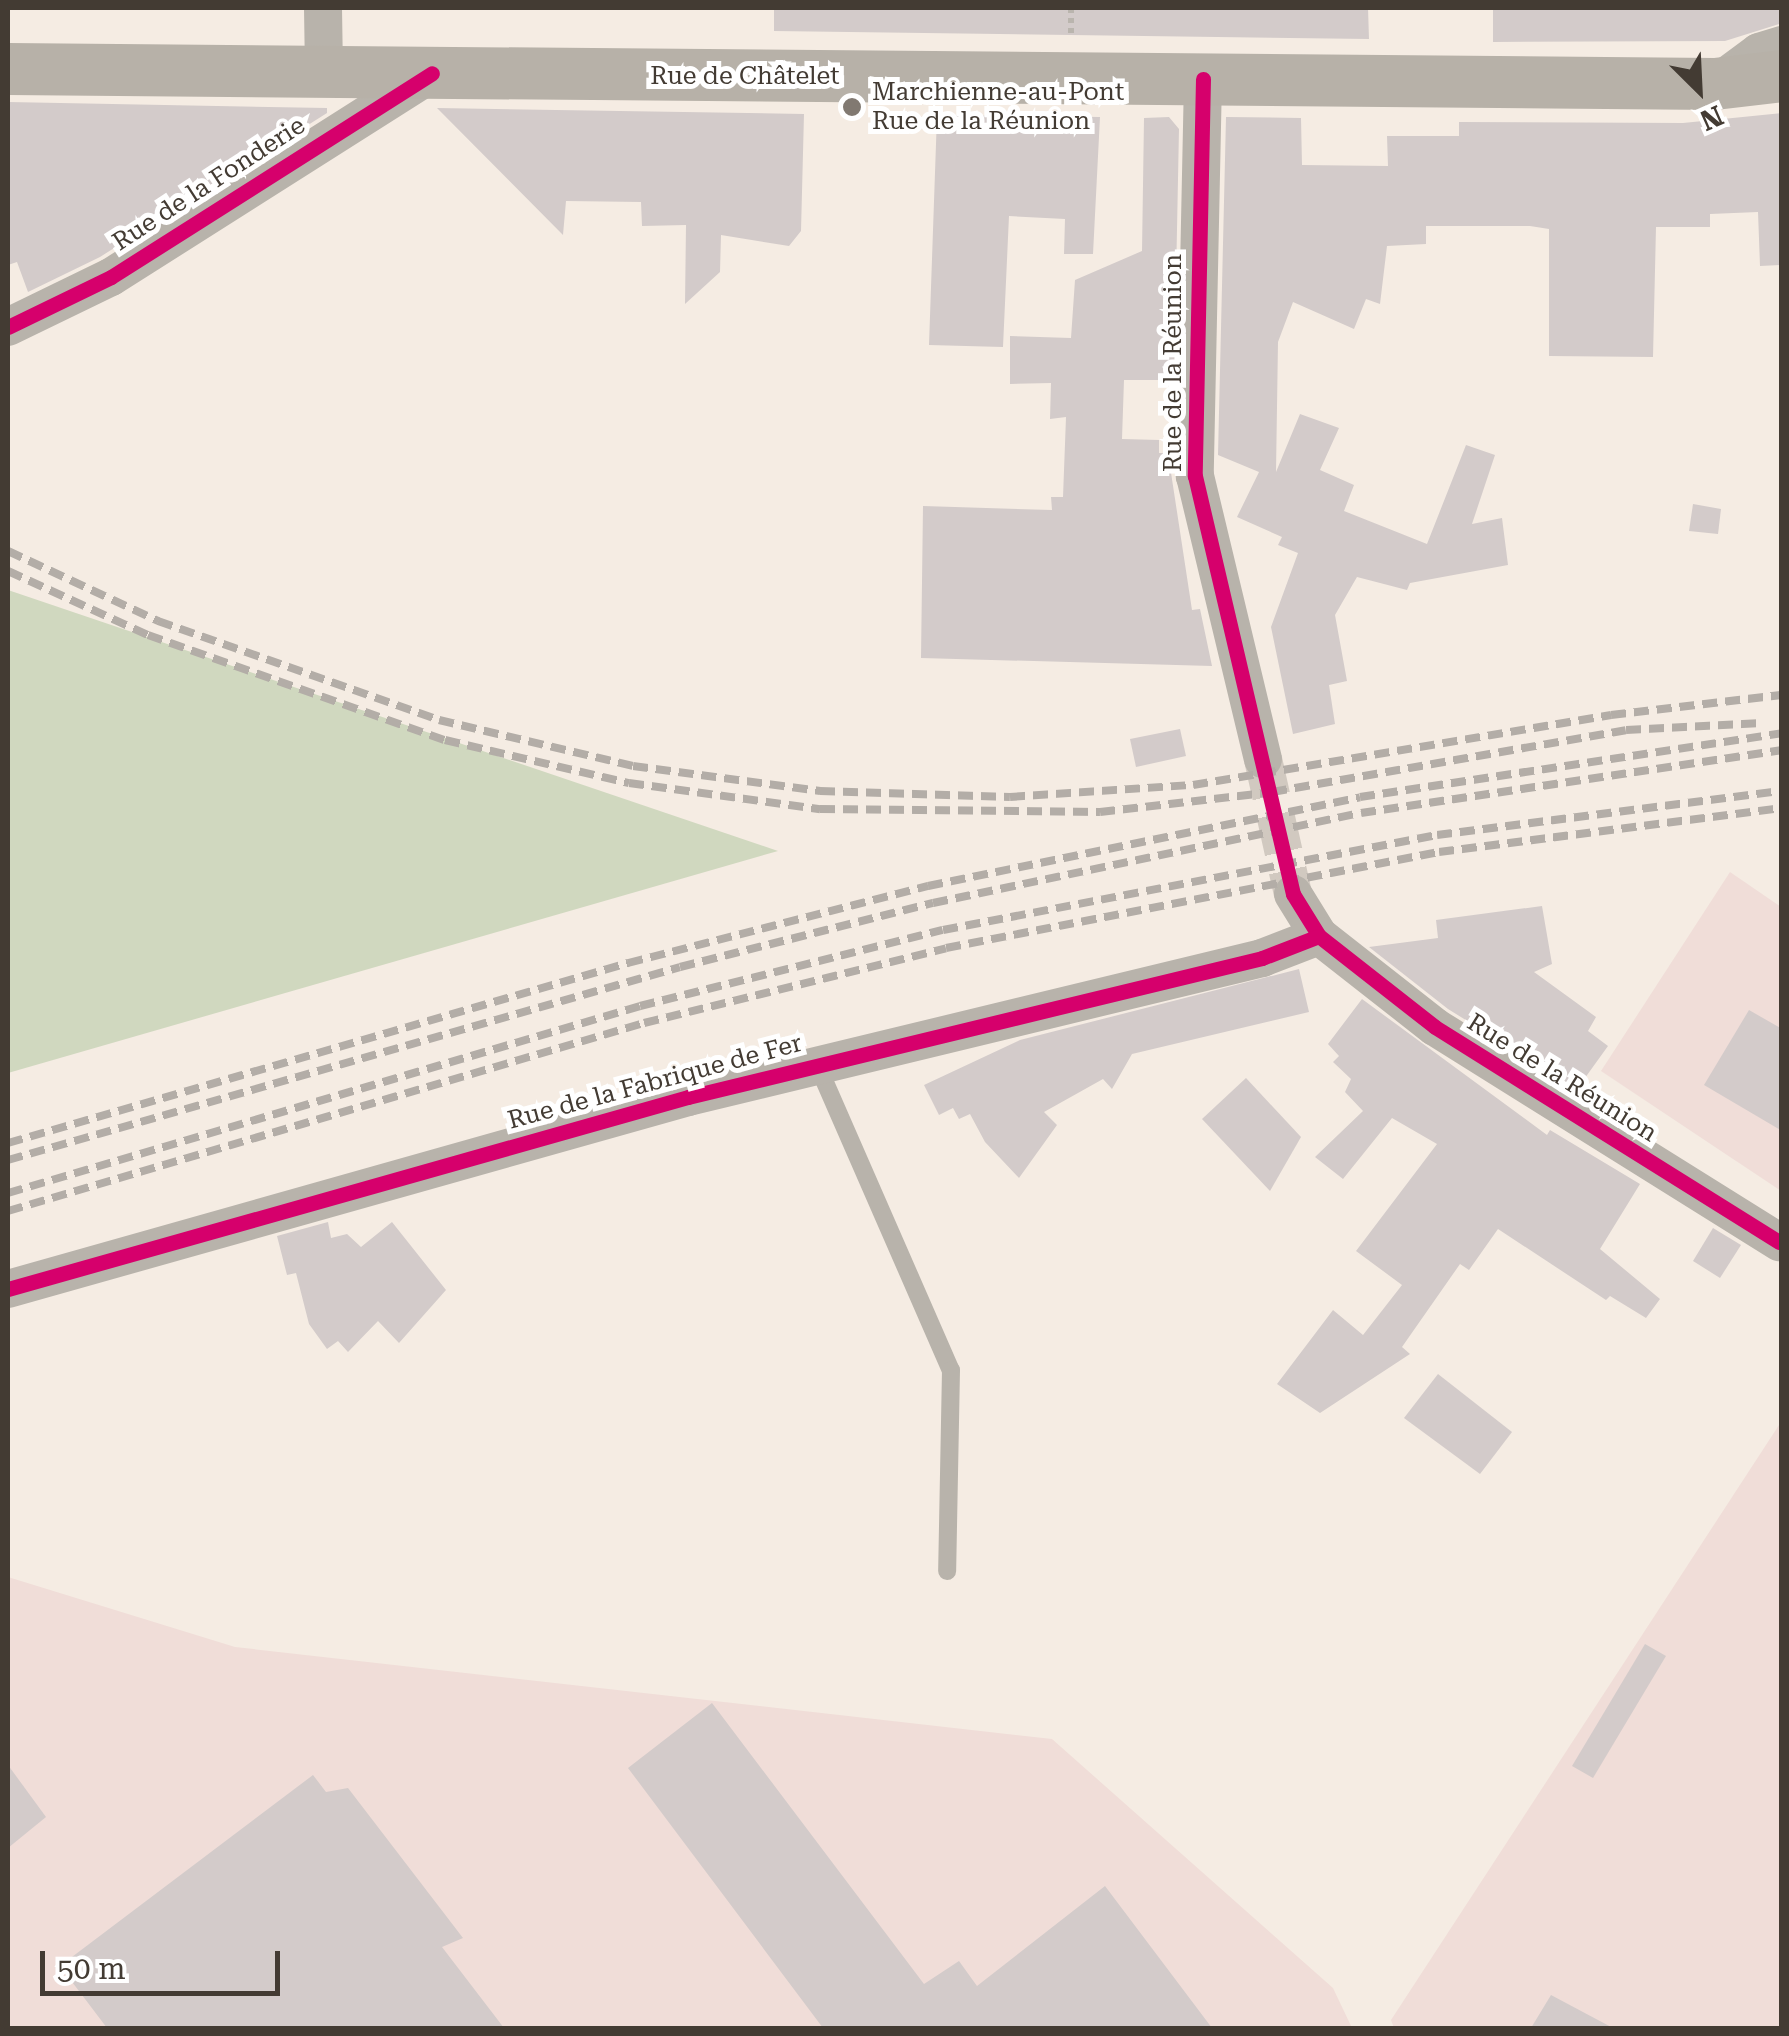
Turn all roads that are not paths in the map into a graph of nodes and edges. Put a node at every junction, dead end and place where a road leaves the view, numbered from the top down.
1 (323, 8) edge
2 (1782, 45) edge
3 (8, 68) edge
4 (324, 72) junction
5 (432, 73) junction
6 (1782, 76) edge
7 (1203, 80) junction
8 (1714, 84) junction
9 (8, 326) edge
10 (1264, 759) tunnel mouth
11 (1293, 894) tunnel mouth
12 (1319, 936) junction
13 (817, 1064) junction
14 (1780, 1242) edge
15 (8, 1289) edge
16 (947, 1572) dead end

1 - 4 street
2 - 8 street
3 - 4 main road, Rue de Châtelet
4 - 5 main road, Rue de Châtelet
5 - 7 main road, Rue de Châtelet
5 - 9 street, Rue de la Fonderie
6 - 8 main road, Rue de Châtelet
7 - 8 main road, Rue de Châtelet
7 - 10 street, Rue de la Réunion
11 - 12 street, Rue de la Réunion
12 - 13 street, Rue de la Fabrique de Fer
12 - 14 street, Rue de la Réunion
13 - 15 street, Rue de la Fabrique de Fer
13 - 16 lane

